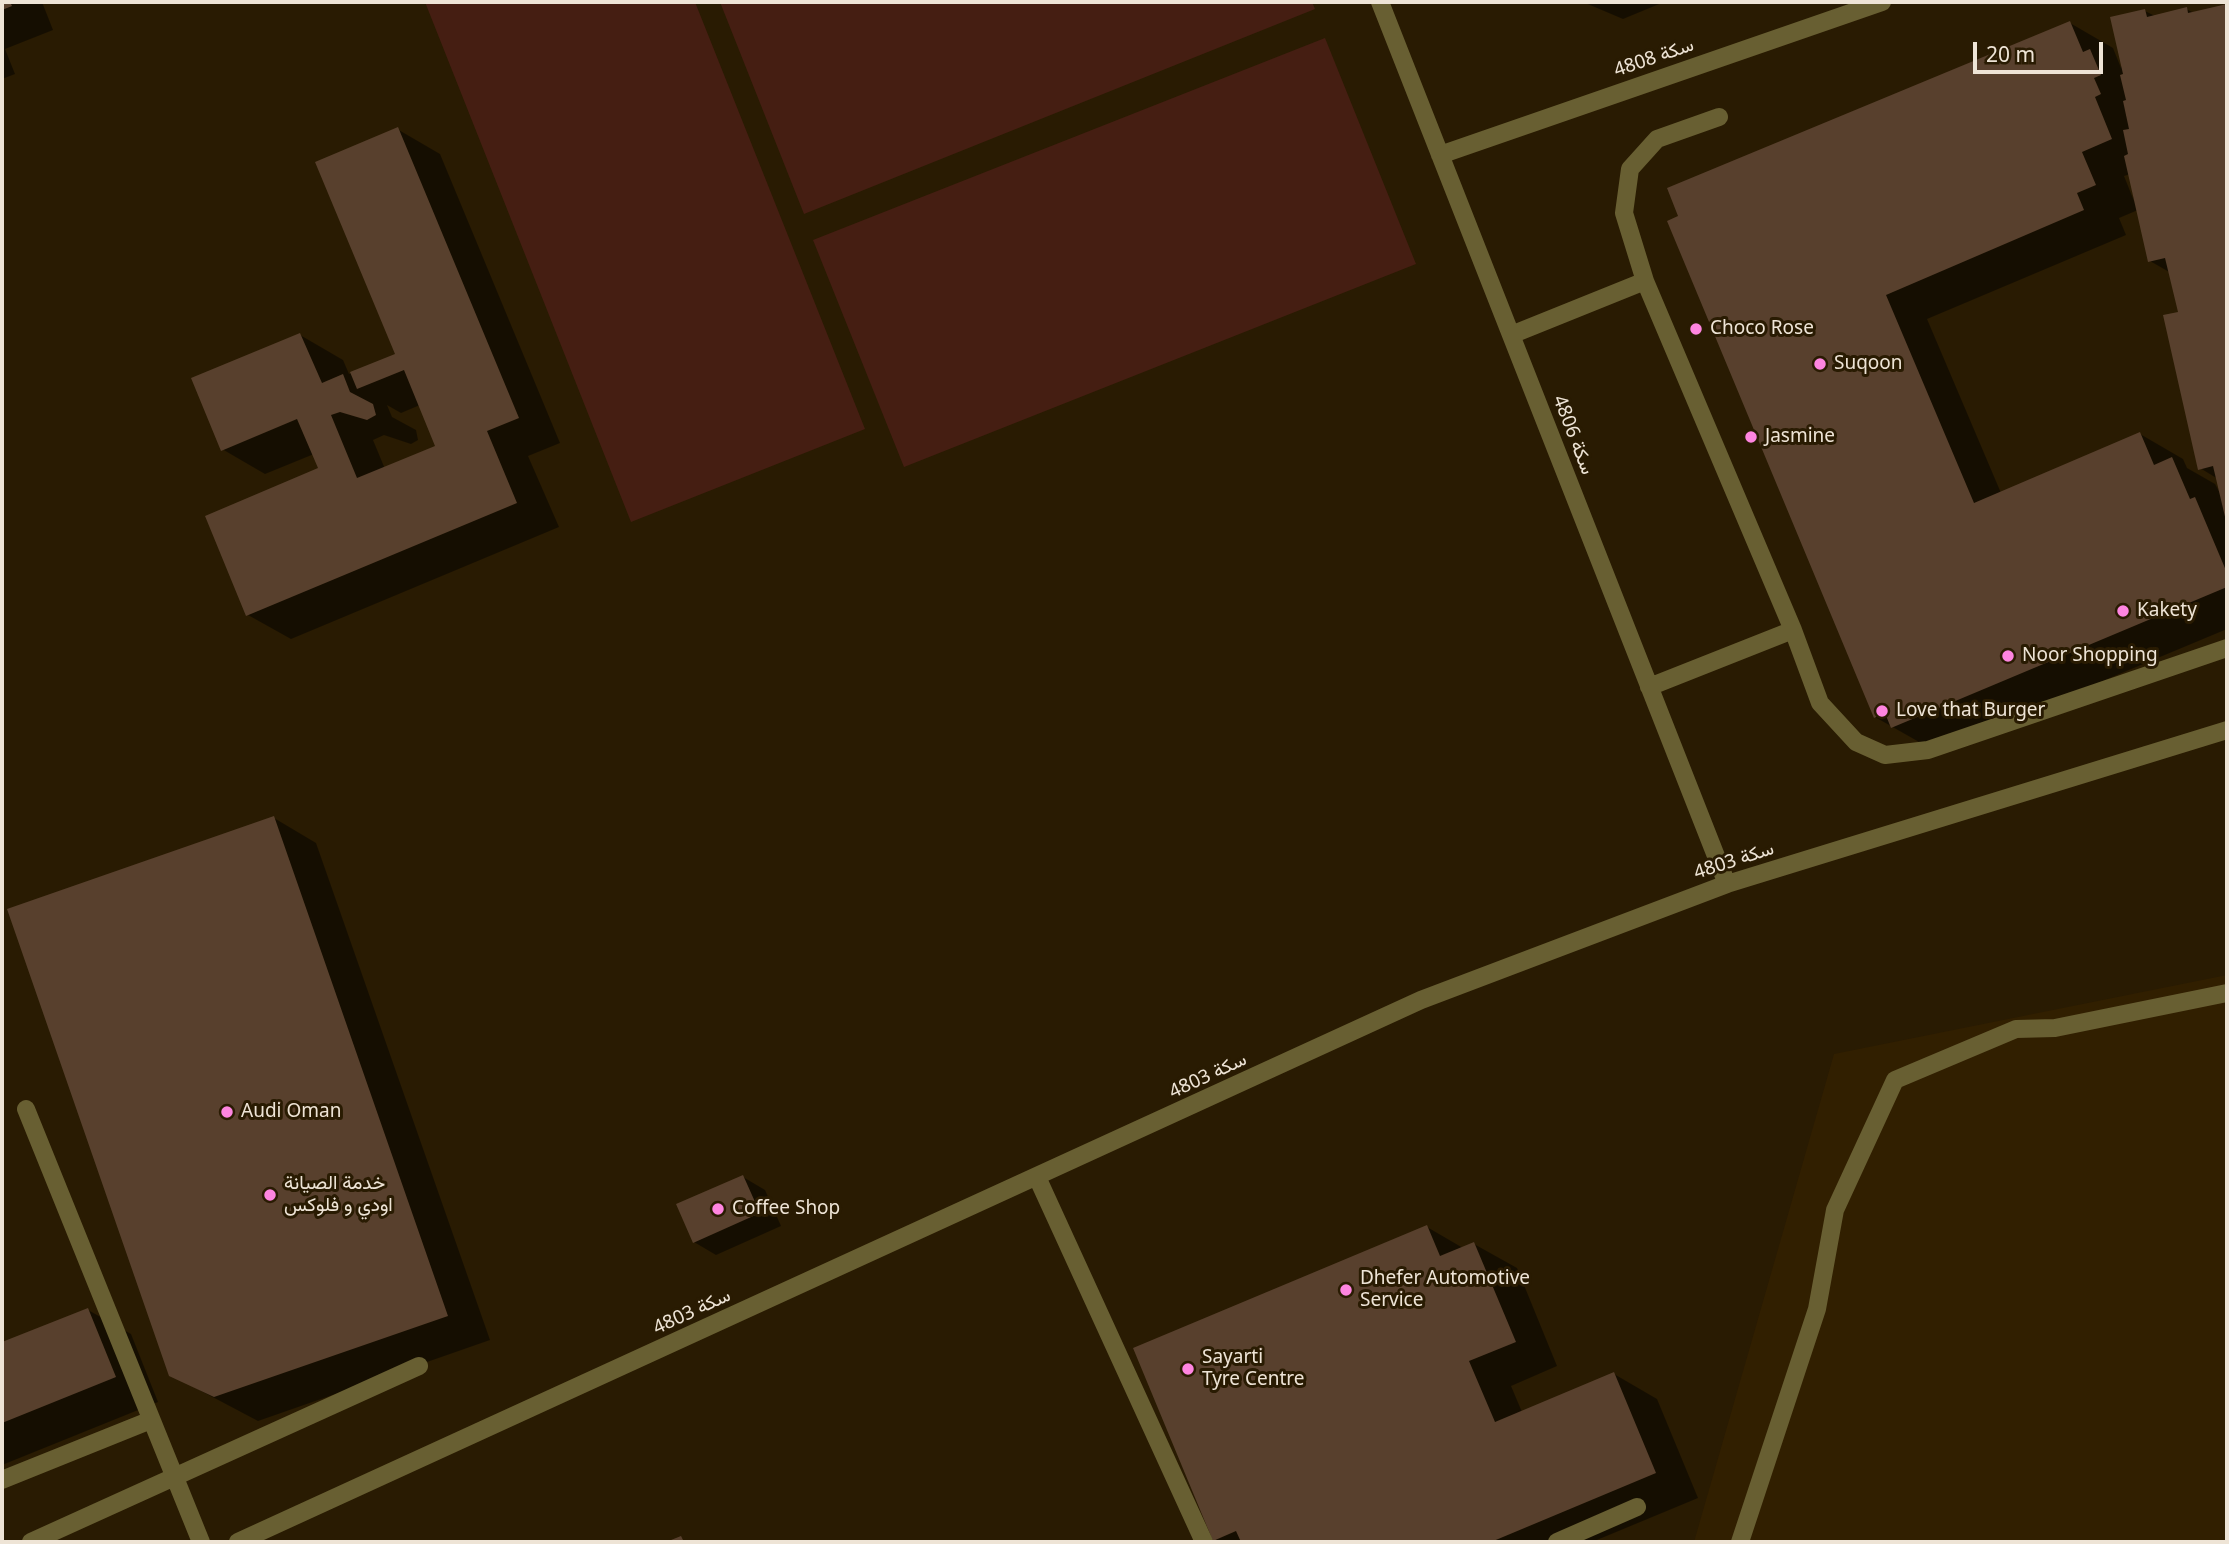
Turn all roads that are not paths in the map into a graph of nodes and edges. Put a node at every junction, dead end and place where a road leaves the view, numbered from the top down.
1 (1380, 2) edge
2 (1882, 2) edge
3 (1840, 8) edge
4 (1719, 117) dead end
5 (1440, 155) junction
6 (1645, 281) junction
7 (1511, 335) junction
8 (1793, 630) junction
9 (2227, 648) edge
10 (1649, 688) junction
11 (2227, 730) edge
12 (1727, 884) junction
13 (2227, 993) edge
14 (26, 1109) dead end
15 (1037, 1177) junction
16 (419, 1366) dead end
17 (152, 1420) junction
18 (176, 1474) junction
19 (2, 1480) edge
20 (1637, 1507) dead end
21 (31, 1542) edge
22 (201, 1542) edge
23 (238, 1542) edge
24 (1204, 1542) edge
25 (1556, 1542) edge
26 (1740, 1542) edge

1 - 5 street, سكة 4806
2 - 3 street, سكة 4808
3 - 5 street, سكة 4808
4 - 6 street
5 - 7 street, سكة 4806
6 - 7 street
6 - 8 street
7 - 10 street, سكة 4806
8 - 9 street
8 - 10 street
10 - 12 street, سكة 4806
11 - 12 street, سكة 4803
12 - 15 street, سكة 4803
13 - 26 street
14 - 17 street
15 - 23 street, سكة 4803
15 - 24 street
16 - 18 street
17 - 18 street
17 - 19 street
18 - 21 street
18 - 22 street
20 - 25 street

